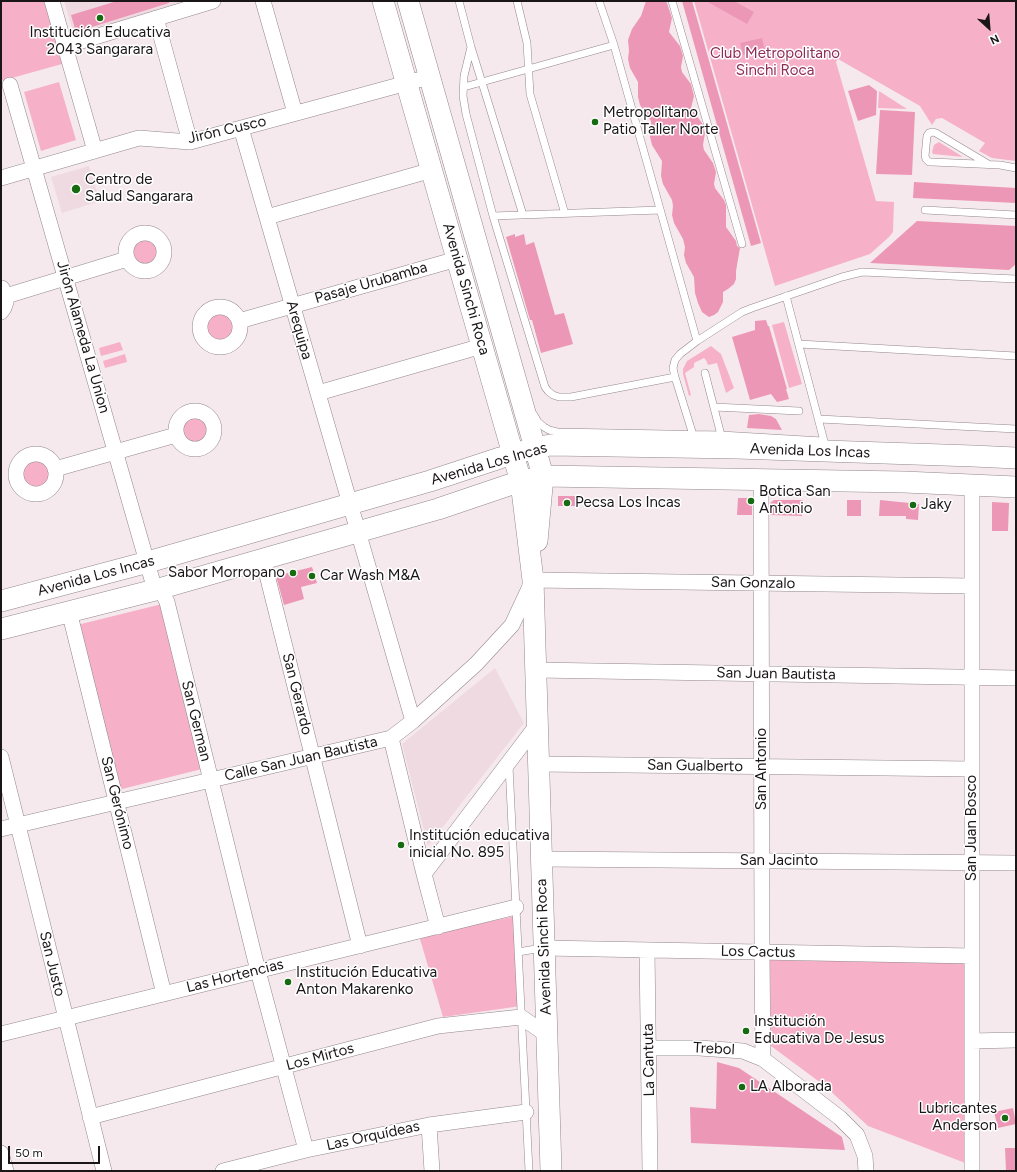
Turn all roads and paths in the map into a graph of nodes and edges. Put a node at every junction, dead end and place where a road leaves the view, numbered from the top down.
1 (52, 1) edge
2 (213, 1) edge
3 (263, 1) edge
4 (383, 1) edge
5 (408, 1) edge
6 (458, 1) edge
7 (517, 1) edge
8 (599, 1) edge
9 (672, 1) edge
10 (156, 18) junction
11 (614, 45) junction
12 (64, 46) junction
13 (471, 47) junction
14 (529, 69) junction
15 (430, 77) junction
16 (482, 82) junction
17 (407, 83) junction
18 (10, 85) dead end
19 (464, 87) junction
20 (295, 113) junction
21 (241, 128) junction
22 (190, 142) junction
23 (95, 151) junction
24 (988, 164) junction
25 (1016, 168) edge
26 (34, 169) junction
27 (432, 170) junction
28 (1, 178) edge
29 (660, 210) junction
30 (925, 210) dead end
31 (565, 214) junction
32 (523, 215) junction
33 (1016, 215) edge
34 (494, 216) junction
35 (267, 217) junction
36 (742, 244) dead end
37 (457, 258) junction
38 (127, 259) dead end
39 (66, 278) junction
40 (1016, 279) edge
41 (3, 292) edge
42 (786, 296) junction
43 (292, 306) junction
44 (1, 312) edge
45 (239, 321) dead end
46 (697, 342) junction
47 (799, 344) junction
48 (482, 346) junction
49 (1016, 356) edge
50 (705, 373) dead end
51 (675, 377) junction
52 (318, 393) junction
53 (531, 406) dead end
54 (714, 407) junction
55 (799, 411) dead end
56 (819, 419) junction
57 (1016, 429) edge
58 (176, 435) dead end
59 (693, 435) junction
60 (721, 435) junction
61 (824, 441) junction
62 (832, 441) dead end
63 (536, 448) junction
64 (116, 452) junction
65 (513, 454) junction
66 (904, 454) junction
67 (1016, 458) edge
68 (55, 469) dead end
69 (543, 476) junction
70 (762, 480) junction
71 (521, 482) junction
72 (904, 482) junction
73 (972, 485) junction
74 (1016, 487) edge
75 (350, 504) junction
76 (358, 532) junction
77 (263, 559) junction
78 (148, 562) junction
79 (533, 580) junction
80 (762, 583) junction
81 (972, 586) junction
82 (158, 589) junction
83 (1, 601) edge
84 (69, 611) junction
85 (1, 628) edge
86 (536, 670) junction
87 (762, 674) junction
88 (972, 678) junction
89 (1016, 678) edge
90 (413, 721) junction
91 (538, 725) junction
92 (390, 738) junction
93 (312, 756) junction
94 (1, 757) edge
95 (509, 762) junction
96 (539, 764) junction
97 (762, 767) junction
98 (972, 769) junction
99 (211, 780) junction
100 (116, 802) junction
101 (18, 825) junction
102 (1, 829) edge
103 (542, 859) junction
104 (762, 861) junction
105 (972, 863) junction
106 (1016, 863) edge
107 (424, 874) junction
108 (516, 907) junction
109 (438, 927) junction
110 (360, 946) junction
111 (544, 948) junction
112 (647, 950) junction
113 (518, 952) junction
114 (762, 952) junction
115 (972, 956) junction
116 (258, 971) junction
117 (164, 994) junction
118 (522, 1017) junction
119 (66, 1018) junction
120 (1, 1034) edge
121 (547, 1035) junction
122 (1016, 1040) edge
123 (972, 1041) junction
124 (648, 1048) junction
125 (763, 1059) junction
126 (284, 1067) junction
127 (526, 1112) junction
128 (90, 1117) junction
129 (429, 1125) junction
130 (306, 1150) junction
131 (1, 1153) edge
132 (6, 1171) edge
133 (104, 1171) edge
134 (223, 1171) edge
135 (432, 1171) edge
136 (529, 1171) edge
137 (551, 1171) edge
138 (650, 1171) edge
139 (866, 1171) edge
140 (972, 1171) edge

1 - 12 street
2 - 10 street
3 - 20 street
4 - 17 main road, Avenida Sinchi Roca
5 - 15 main road, Avenida Sinchi Roca
6 - 13 lane
7 - 14 lane
8 - 11 lane
9 - 36 lane
10 - 12 street
10 - 22 street
11 - 14 lane
11 - 29 lane
12 - 23 street
13 - 16 lane
13 - 19 lane
14 - 16 lane
14 - 31 lane
15 - 17 street, Jirón Cusco
15 - 63 main road, Avenida Sinchi Roca
16 - 19 lane
16 - 32 lane
17 - 20 street, Jirón Cusco
17 - 27 main road, Avenida Sinchi Roca
18 - 26 street, Jirón Alameda La Union
19 - 34 lane
20 - 21 street, Jirón Cusco
21 - 22 street, Jirón Cusco
21 - 35 street, Arequipa
22 - 23 street, Jirón Cusco
23 - 26 street, Jirón Cusco
24 - 24 lane
24 - 25 lane
26 - 28 street, Jirón Cusco
26 - 39 street, Jirón Alameda La Union
27 - 35 street
27 - 37 main road, Avenida Sinchi Roca
29 - 31 lane
29 - 46 lane
30 - 33 lane
31 - 32 lane
32 - 34 lane
34 - 51 lane
35 - 43 street, Arequipa
37 - 43 street, Pasaje Urubamba
37 - 48 main road, Avenida Sinchi Roca
38 - 39 street
39 - 41 street
39 - 64 street, Jirón Alameda La Union
40 - 42 lane
41 - 44 street
42 - 46 lane
42 - 47 lane
43 - 45 street, Pasaje Urubamba
43 - 52 street, Arequipa
46 - 51 lane
47 - 49 lane
47 - 56 lane
48 - 52 street
48 - 65 main road, Avenida Sinchi Roca
50 - 54 lane
51 - 59 lane
52 - 75 street, Arequipa
53 - 59 lane
54 - 55 lane
54 - 60 lane
56 - 57 lane
56 - 61 lane
58 - 64 street
59 - 60 lane
60 - 61 lane
61 - 62 lane
63 - 65 main road, Avenida Los Incas
63 - 66 main road, Avenida Los Incas
63 - 69 main road, Avenida Sinchi Roca
64 - 68 street
64 - 78 street, Jirón Alameda La Union
65 - 71 main road, Avenida Sinchi Roca
65 - 75 main road, Avenida Los Incas
66 - 67 main road, Avenida Los Incas
66 - 72 main road
69 - 70 main road, Avenida Los Incas
69 - 71 main road, Avenida Los Incas
69 - 79 main road, Avenida Sinchi Roca
70 - 72 main road, Avenida Los Incas
70 - 80 street, San Antonio
71 - 76 main road, Avenida Los Incas
71 - 79 main road, Avenida Sinchi Roca
72 - 73 main road, Avenida Los Incas
73 - 74 main road, Avenida Los Incas
73 - 81 street, San Juan Bosco
75 - 76 street, Arequipa
75 - 78 main road, Avenida Los Incas
76 - 77 main road, Avenida Los Incas
76 - 90 street, Arequipa
77 - 82 main road, Avenida Los Incas
77 - 93 street, San Gerardo
78 - 82 street, Jirón Alameda La Union
78 - 83 main road, Avenida Los Incas
79 - 80 street, San Gonzalo
79 - 86 main road, Avenida Sinchi Roca
79 - 90 street, Calle San Juan Bautista
80 - 81 street, San Gonzalo
80 - 87 street, San Antonio
81 - 88 street, San Juan Bosco
82 - 84 main road, Avenida Los Incas
82 - 99 street, San German
84 - 85 main road, Avenida Los Incas
84 - 100 street, San Gerónimo
86 - 87 street, San Juan Bautista
86 - 91 main road, Avenida Sinchi Roca
87 - 88 street, San Juan Bautista
87 - 97 street, San Antonio
88 - 89 street, San Juan Bautista
88 - 98 street, San Juan Bosco
90 - 92 street, Calle San Juan Bautista
91 - 95 street
91 - 96 main road, Avenida Sinchi Roca
92 - 93 street, Calle San Juan Bautista
92 - 107 street
93 - 99 street, Calle San Juan Bautista
93 - 110 street, San Gerardo
94 - 101 street, San Justo
95 - 107 street
95 - 108 lane
96 - 97 street, San Gualberto
96 - 103 main road, Avenida Sinchi Roca
97 - 98 street, San Gualberto
97 - 104 street, San Antonio
98 - 105 street, San Juan Bosco
99 - 100 street, Calle San Juan Bautista
99 - 116 street, San German
100 - 101 street, Calle San Juan Bautista
100 - 117 street, San Gerónimo
101 - 102 street, Calle San Juan Bautista
101 - 119 street, San Justo
103 - 104 street, San Jacinto
103 - 111 main road, Avenida Sinchi Roca
104 - 105 street, San Jacinto
104 - 114 street, San Antonio
105 - 106 street, San Jacinto
105 - 115 street, San Juan Bosco
107 - 109 street
108 - 109 street, Las Hortencias
108 - 113 lane
109 - 110 street, Las Hortencias
110 - 116 street, Las Hortencias
111 - 112 street, Los Cactus
111 - 113 lane
111 - 121 main road, Avenida Sinchi Roca
112 - 114 street, Los Cactus
112 - 124 street, La Cantuta
113 - 118 lane
114 - 115 street, Los Cactus
114 - 125 street, San Antonio
115 - 123 street, San Juan Bosco
116 - 117 street, Las Hortencias
116 - 126 street, San German
117 - 119 street, Las Hortencias
118 - 121 street
118 - 126 street, Los Mirtos
118 - 127 lane
119 - 120 street, Las Hortencias
119 - 128 street, San Justo
121 - 137 main road, Avenida Sinchi Roca
122 - 123 street
123 - 140 street, San Juan Bosco
124 - 125 street, Trebol
124 - 138 street, La Cantuta
125 - 139 street, Trebol
126 - 128 street, Los Mirtos
126 - 130 street, San German
127 - 129 street, Las Orquídeas
127 - 136 lane
128 - 133 street, San Justo
129 - 130 street, Las Orquídeas
129 - 135 street
130 - 134 street, Las Orquídeas
131 - 132 street

